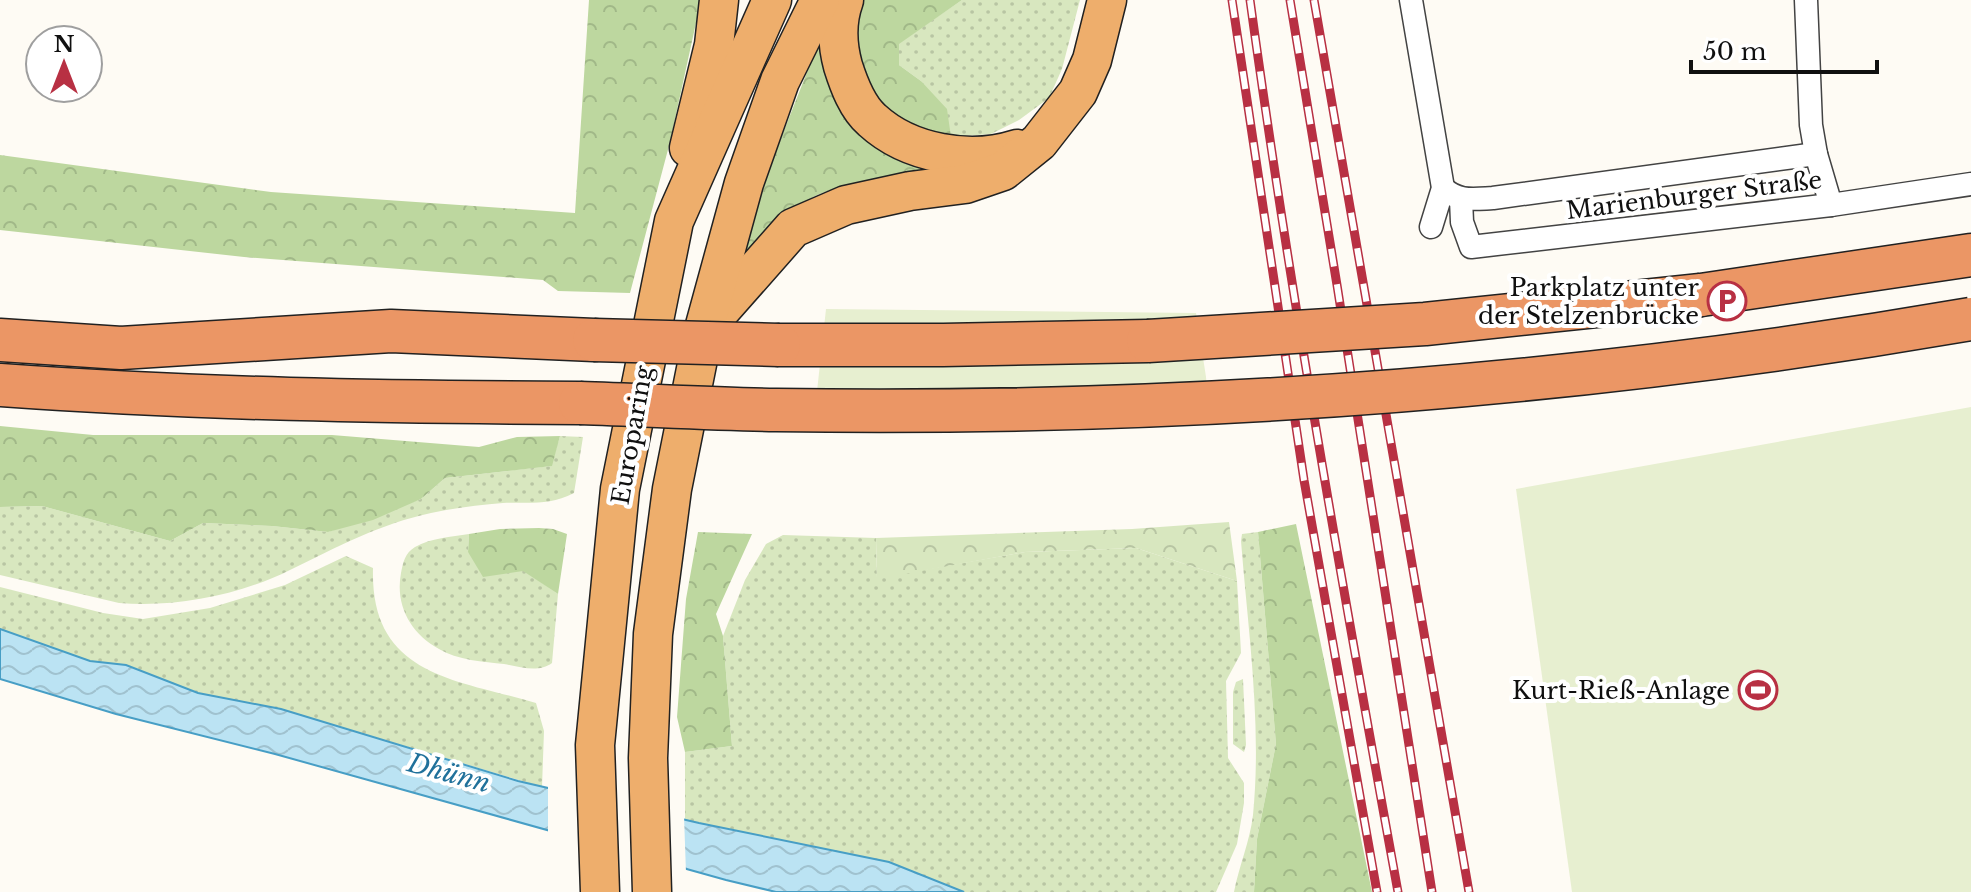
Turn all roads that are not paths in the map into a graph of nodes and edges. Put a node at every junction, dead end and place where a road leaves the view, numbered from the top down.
1 (719, 0) edge
2 (772, 0) edge
3 (820, 0) edge
4 (844, 0) edge
5 (1107, 0) edge
6 (1411, 0) edge
7 (1806, 0) edge
8 (1039, 142) junction
9 (1816, 154) junction
10 (1971, 184) edge
11 (1452, 193) junction
12 (1831, 205) junction
13 (674, 221) junction
14 (1431, 227) dead end
15 (1971, 255) edge
16 (1971, 319) edge
17 (704, 329) junction
18 (0, 340) edge
19 (0, 385) edge
20 (600, 890) edge
21 (652, 892) edge

1 - 13 highway
2 - 13 highway, Europaring
3 - 17 highway, Europaring
4 - 8 highway
5 - 8 highway
6 - 11 street
7 - 9 street
8 - 17 highway
9 - 11 street, Marienburger Straße
9 - 12 street
10 - 12 street, Marienburger Straße
11 - 12 street, Marienburger Straße
11 - 14 street
13 - 20 highway, Europaring
15 - 18 highway, bridge
16 - 19 highway, bridge
17 - 21 highway, Europaring

